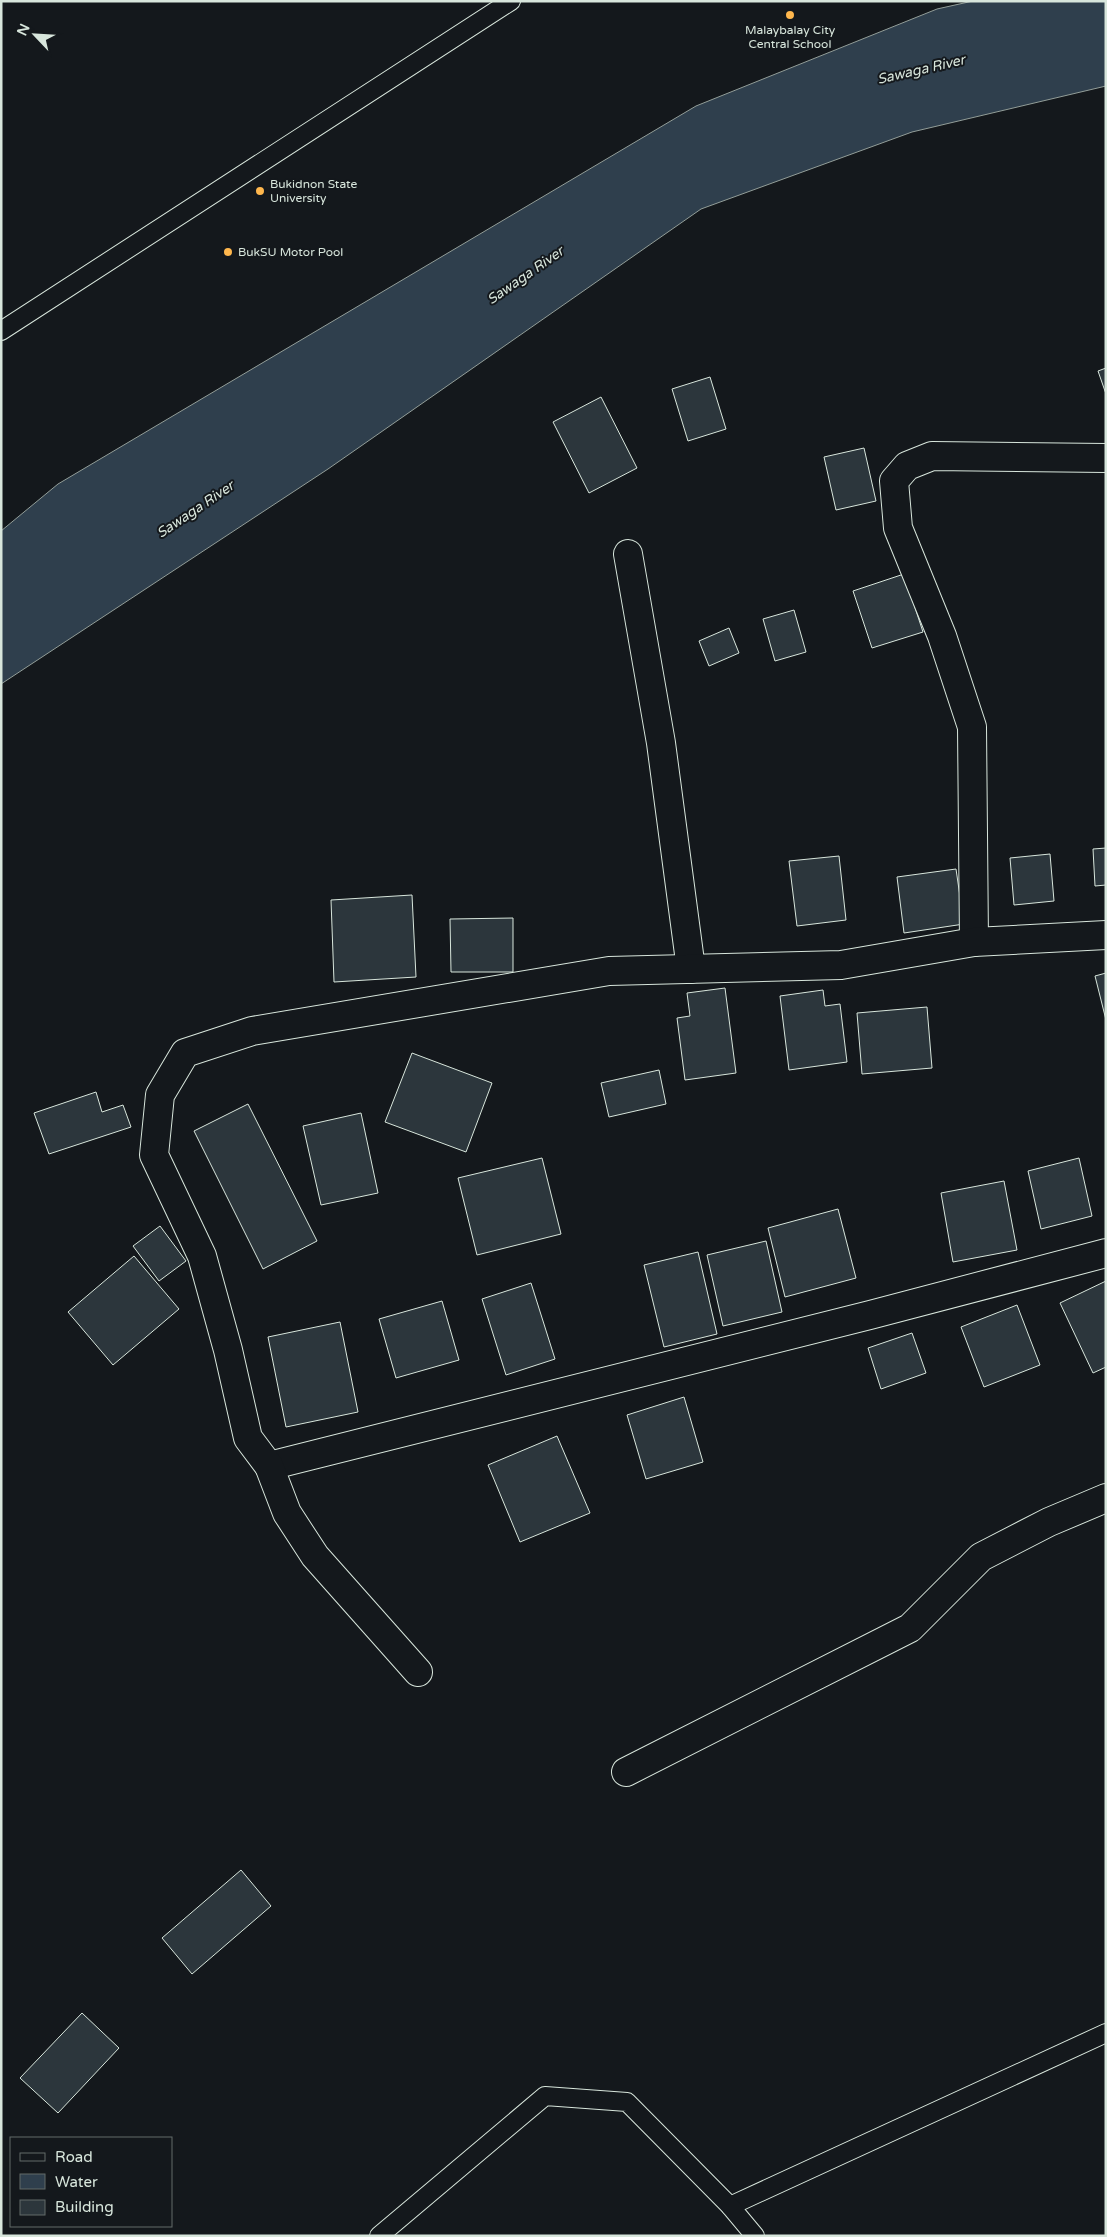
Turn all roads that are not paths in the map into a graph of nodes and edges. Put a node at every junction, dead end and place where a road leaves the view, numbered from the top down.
1 (511, 1) edge
2 (1, 331) edge
3 (1106, 458) edge
4 (628, 554) dead end
5 (1106, 935) edge
6 (974, 942) junction
7 (691, 968) junction
8 (1106, 1253) edge
9 (269, 1466) junction
10 (1106, 1498) edge
11 (418, 1672) dead end
12 (626, 1772) dead end
13 (1106, 2033) edge
14 (730, 2206) junction
15 (379, 2236) edge
16 (755, 2236) edge

1 - 2 lane
3 - 6 street
4 - 7 street
5 - 6 street
6 - 7 street
7 - 9 street
8 - 9 street
9 - 11 street
10 - 12 street
13 - 14 lane
14 - 15 lane
14 - 16 lane

